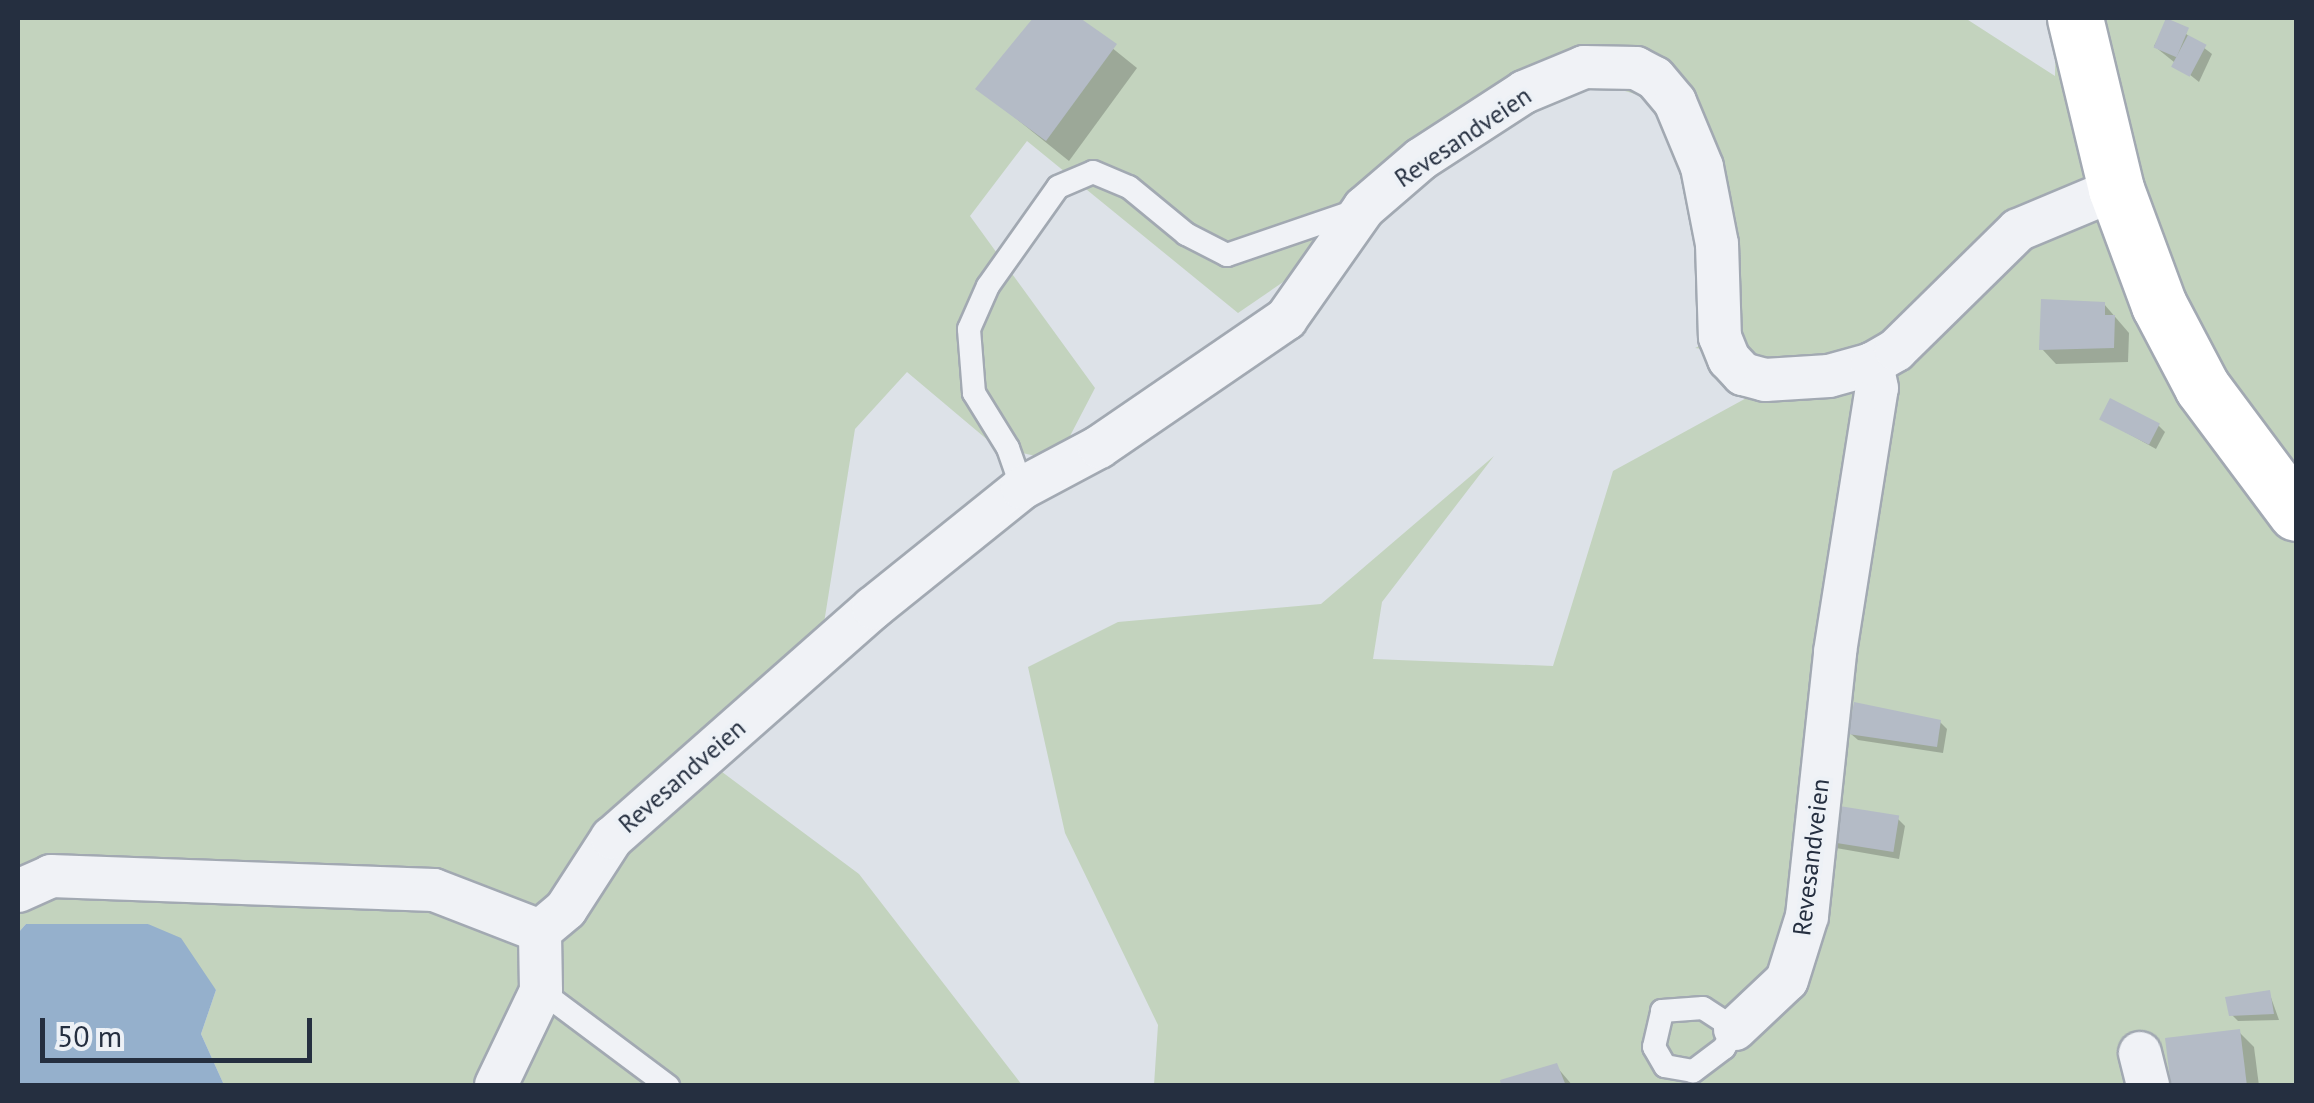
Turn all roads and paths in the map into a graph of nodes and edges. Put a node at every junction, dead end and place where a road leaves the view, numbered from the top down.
1 (2075, 18) edge
2 (2116, 190) junction
3 (1364, 208) junction
4 (1872, 364) junction
5 (1022, 488) junction
6 (2296, 513) edge
7 (18, 890) edge
8 (540, 931) junction
9 (542, 991) junction
10 (1735, 1030) dead end
11 (496, 1085) edge
12 (668, 1086) edge

1 - 2 main road
2 - 4 street, Revesandveien
2 - 6 main road
3 - 4 street, Revesandveien
3 - 5 street, Revesandveien
3 - 5 lane, Revesandveien
4 - 10 street, Revesandveien
5 - 8 street, Revesandveien
7 - 8 street
8 - 9 street
9 - 11 street
9 - 12 lane

